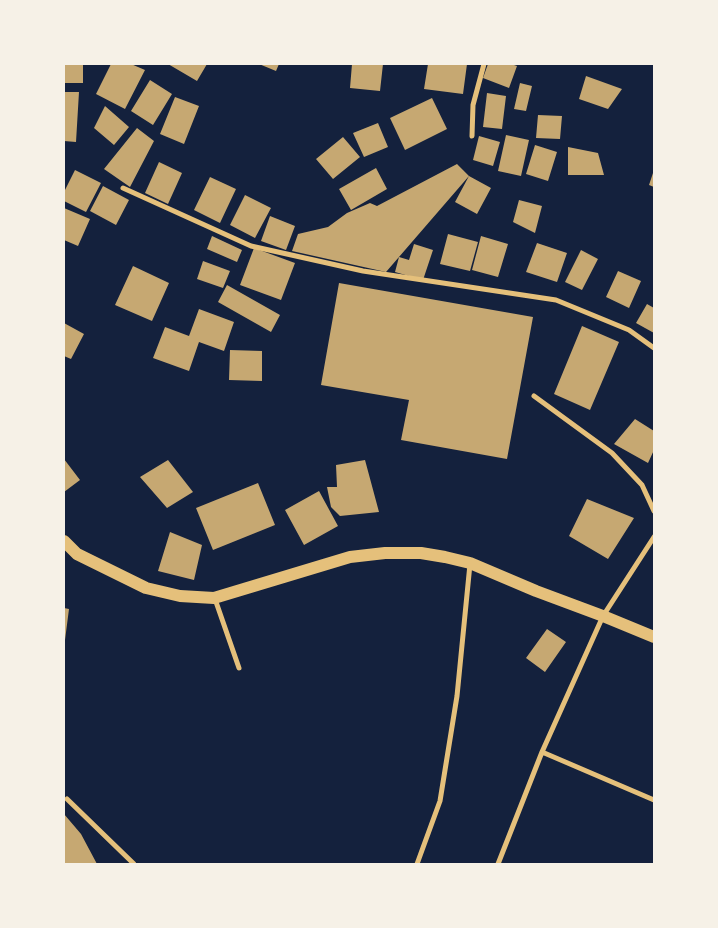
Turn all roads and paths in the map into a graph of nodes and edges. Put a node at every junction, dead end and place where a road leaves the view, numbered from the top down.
1 (484, 64) edge
2 (472, 136) dead end
3 (123, 188) dead end
4 (654, 348) edge
5 (534, 396) dead end
6 (654, 512) edge
7 (654, 537) edge
8 (64, 540) edge
9 (470, 563) junction
10 (214, 598) junction
11 (602, 616) junction
12 (654, 637) edge
13 (239, 668) dead end
14 (542, 752) junction
15 (67, 799) dead end
16 (654, 800) edge
17 (134, 864) edge
18 (417, 864) edge
19 (498, 864) edge

1 - 2 street
3 - 4 street
5 - 6 street
7 - 11 street
8 - 10 main road
9 - 10 main road
9 - 11 main road
9 - 18 street
10 - 13 street
11 - 12 main road
11 - 14 street
14 - 16 street
14 - 19 street
15 - 17 street

